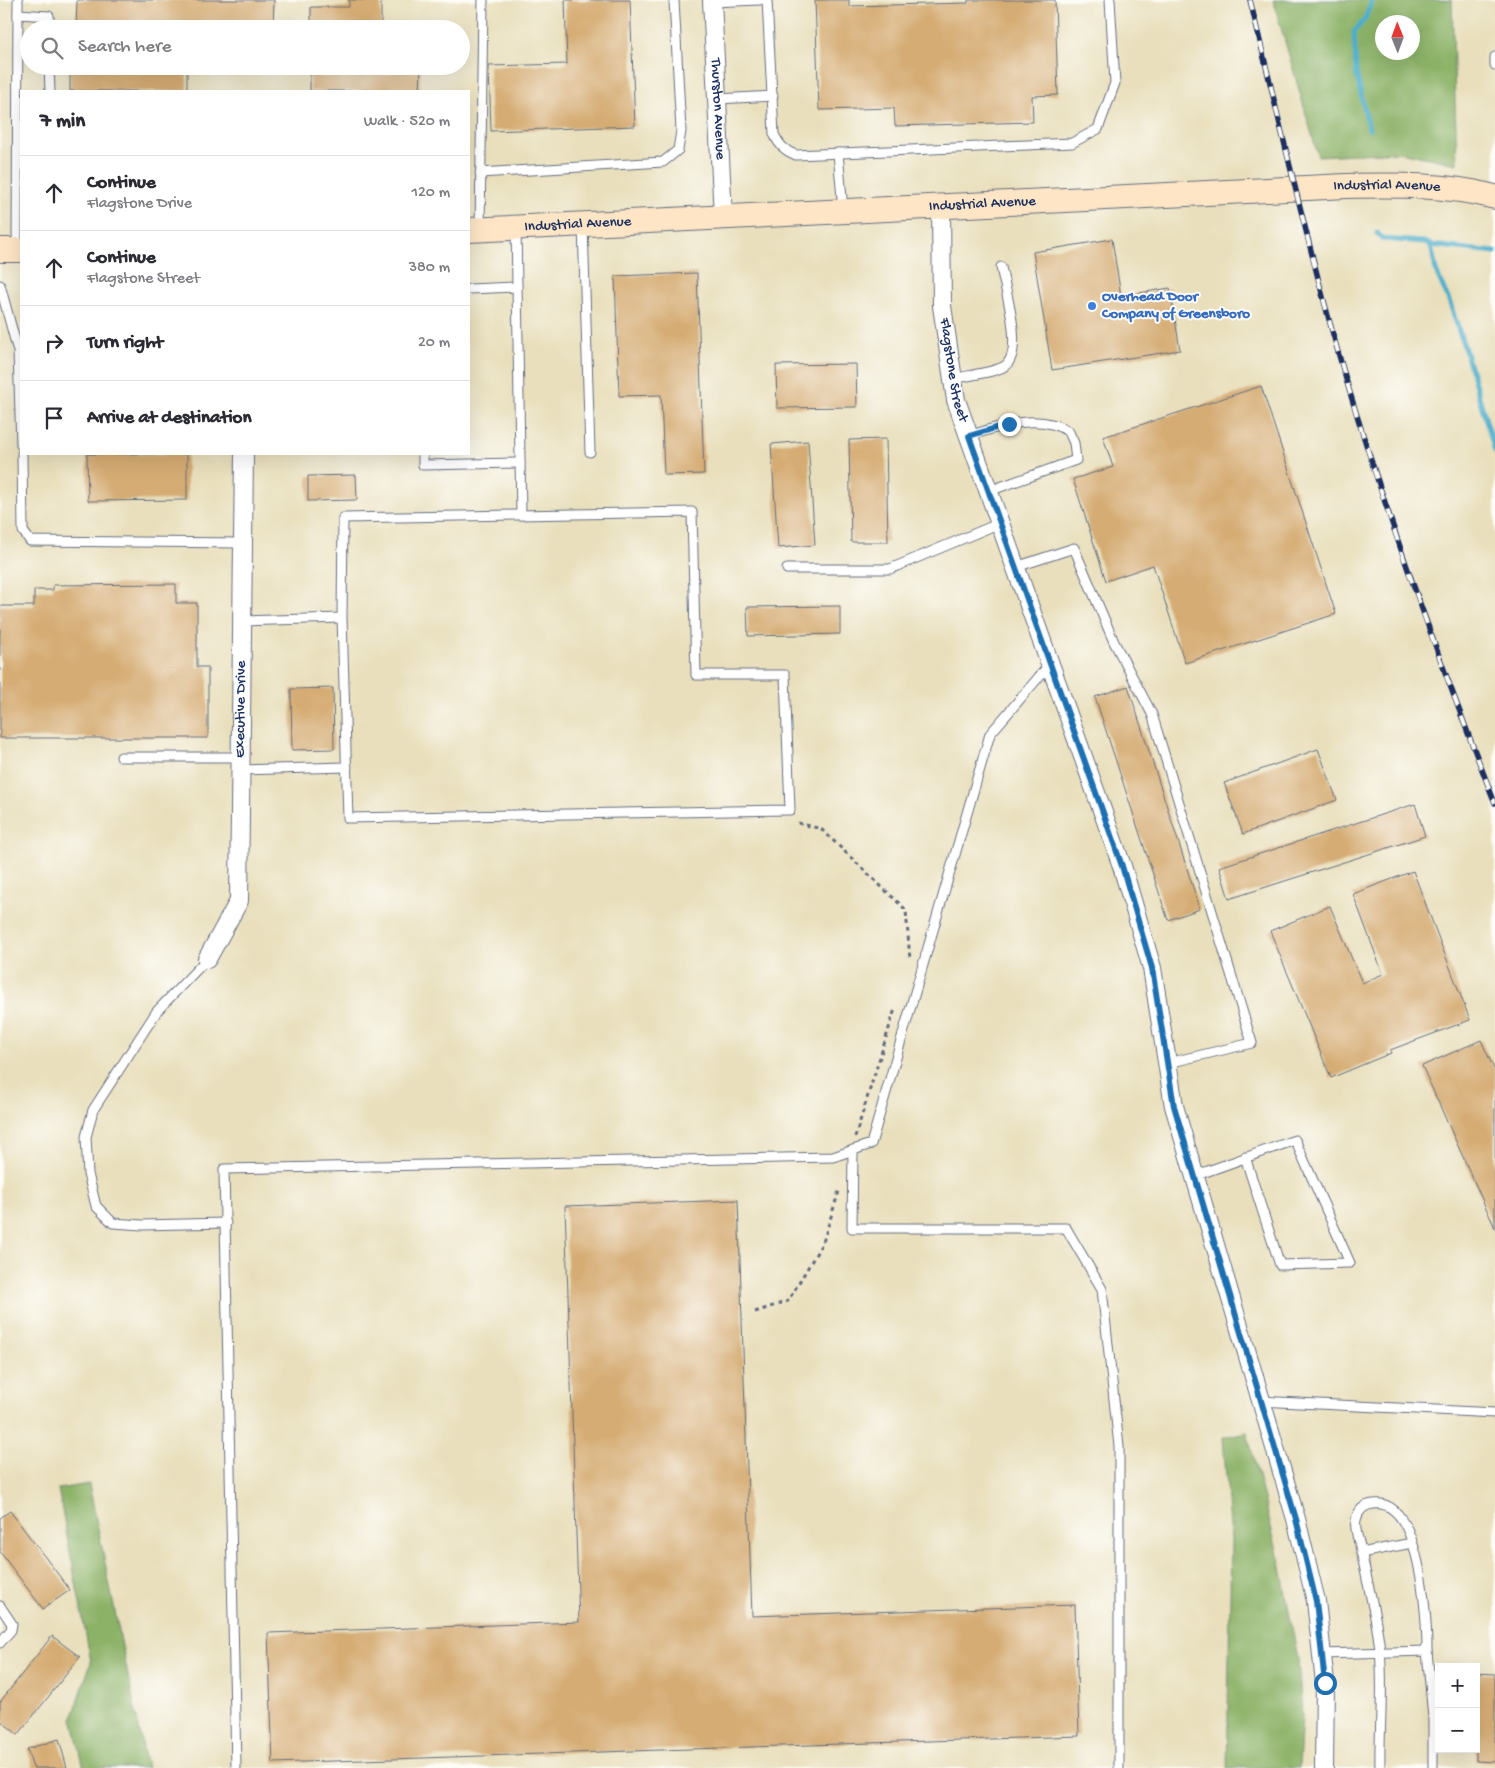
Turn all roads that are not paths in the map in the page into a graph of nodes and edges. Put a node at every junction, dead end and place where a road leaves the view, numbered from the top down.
1 (18, 0) edge
2 (483, 0) edge
3 (674, 0) edge
4 (760, 0) edge
5 (767, 0) edge
6 (1110, 0) edge
7 (712, 1) edge
8 (18, 14) junction
9 (49, 20) edge
10 (1495, 57) edge
11 (1495, 65) edge
12 (50, 75) edge
13 (50, 90) edge
14 (772, 96) junction
15 (717, 99) junction
16 (20, 130) edge
17 (838, 153) junction
18 (480, 173) junction
19 (1495, 197) edge
20 (941, 207) junction
21 (843, 210) junction
22 (723, 217) junction
23 (583, 224) junction
24 (516, 227) junction
25 (474, 230) edge
26 (13, 250) edge
27 (1001, 268) dead end
28 (0, 285) edge
29 (517, 287) junction
30 (470, 289) edge
31 (953, 379) junction
32 (20, 399) edge
33 (969, 436) junction
34 (590, 452) dead end
35 (22, 455) edge
36 (244, 455) edge
37 (423, 455) edge
38 (520, 463) junction
39 (989, 491) junction
40 (521, 515) junction
41 (1000, 523) junction
42 (242, 543) junction
43 (1016, 567) junction
44 (787, 569) dead end
45 (342, 618) junction
46 (242, 621) junction
47 (1050, 664) junction
48 (121, 757) dead end
49 (240, 764) junction
50 (347, 767) junction
51 (207, 959) joint
52 (1168, 1063) junction
53 (853, 1150) junction
54 (1245, 1157) junction
55 (1194, 1176) junction
56 (226, 1223) junction
57 (1259, 1394) junction
58 (1495, 1413) edge
59 (1412, 1543) junction
60 (1361, 1553) junction
61 (0, 1606) edge
62 (0, 1643) edge
63 (1427, 1650) junction
64 (1380, 1652) junction
65 (1322, 1654) junction
66 (236, 1768) edge
67 (1119, 1768) edge
68 (1324, 1768) edge
69 (1380, 1768) edge
70 (1433, 1768) edge

1 - 8 lane
2 - 18 lane
3 - 18 lane
4 - 7 lane
5 - 14 lane
6 - 17 lane
7 - 15 street, Thurston Avenue
8 - 9 lane
8 - 16 lane
10 - 11 lane
12 - 13 lane
14 - 15 lane
14 - 17 lane
15 - 22 street, Thurston Avenue
16 - 26 lane
17 - 21 lane
18 - 25 lane
19 - 20 main road, Industrial Avenue
20 - 21 main road, Industrial Avenue
20 - 31 street, Flagstone Street
21 - 22 main road, Industrial Avenue
22 - 23 main road, Industrial Avenue
23 - 24 main road, Industrial Avenue
23 - 34 lane
24 - 25 main road, Industrial Avenue
24 - 29 lane
27 - 31 lane
28 - 32 lane
29 - 30 lane
29 - 38 lane
31 - 33 street, Flagstone Street
33 - 39 street, Flagstone Street
33 - 39 lane
35 - 42 lane
36 - 42 street, Executive Drive
37 - 38 lane
38 - 40 lane
39 - 41 street, Flagstone Street
40 - 45 lane
40 - 50 lane
41 - 43 street, Flagstone Street
41 - 44 lane
42 - 46 street, Executive Drive
43 - 47 street, Flagstone Street
43 - 52 lane
45 - 46 lane
45 - 50 lane
46 - 49 street, Executive Drive
47 - 52 street, Flagstone Street
47 - 53 lane
48 - 49 lane
49 - 50 lane
49 - 51 street, Executive Drive
51 - 56 lane
52 - 55 street, Flagstone Street
53 - 56 lane
53 - 67 lane
54 - 54 lane
54 - 55 lane
55 - 57 street, Flagstone Street
56 - 66 lane
57 - 58 lane
57 - 65 street, Flagstone Street
59 - 60 lane
59 - 60 lane
59 - 63 lane
60 - 64 lane
61 - 62 lane
63 - 64 lane
63 - 70 lane
64 - 65 lane
64 - 69 lane
65 - 68 street, Flagstone Street

